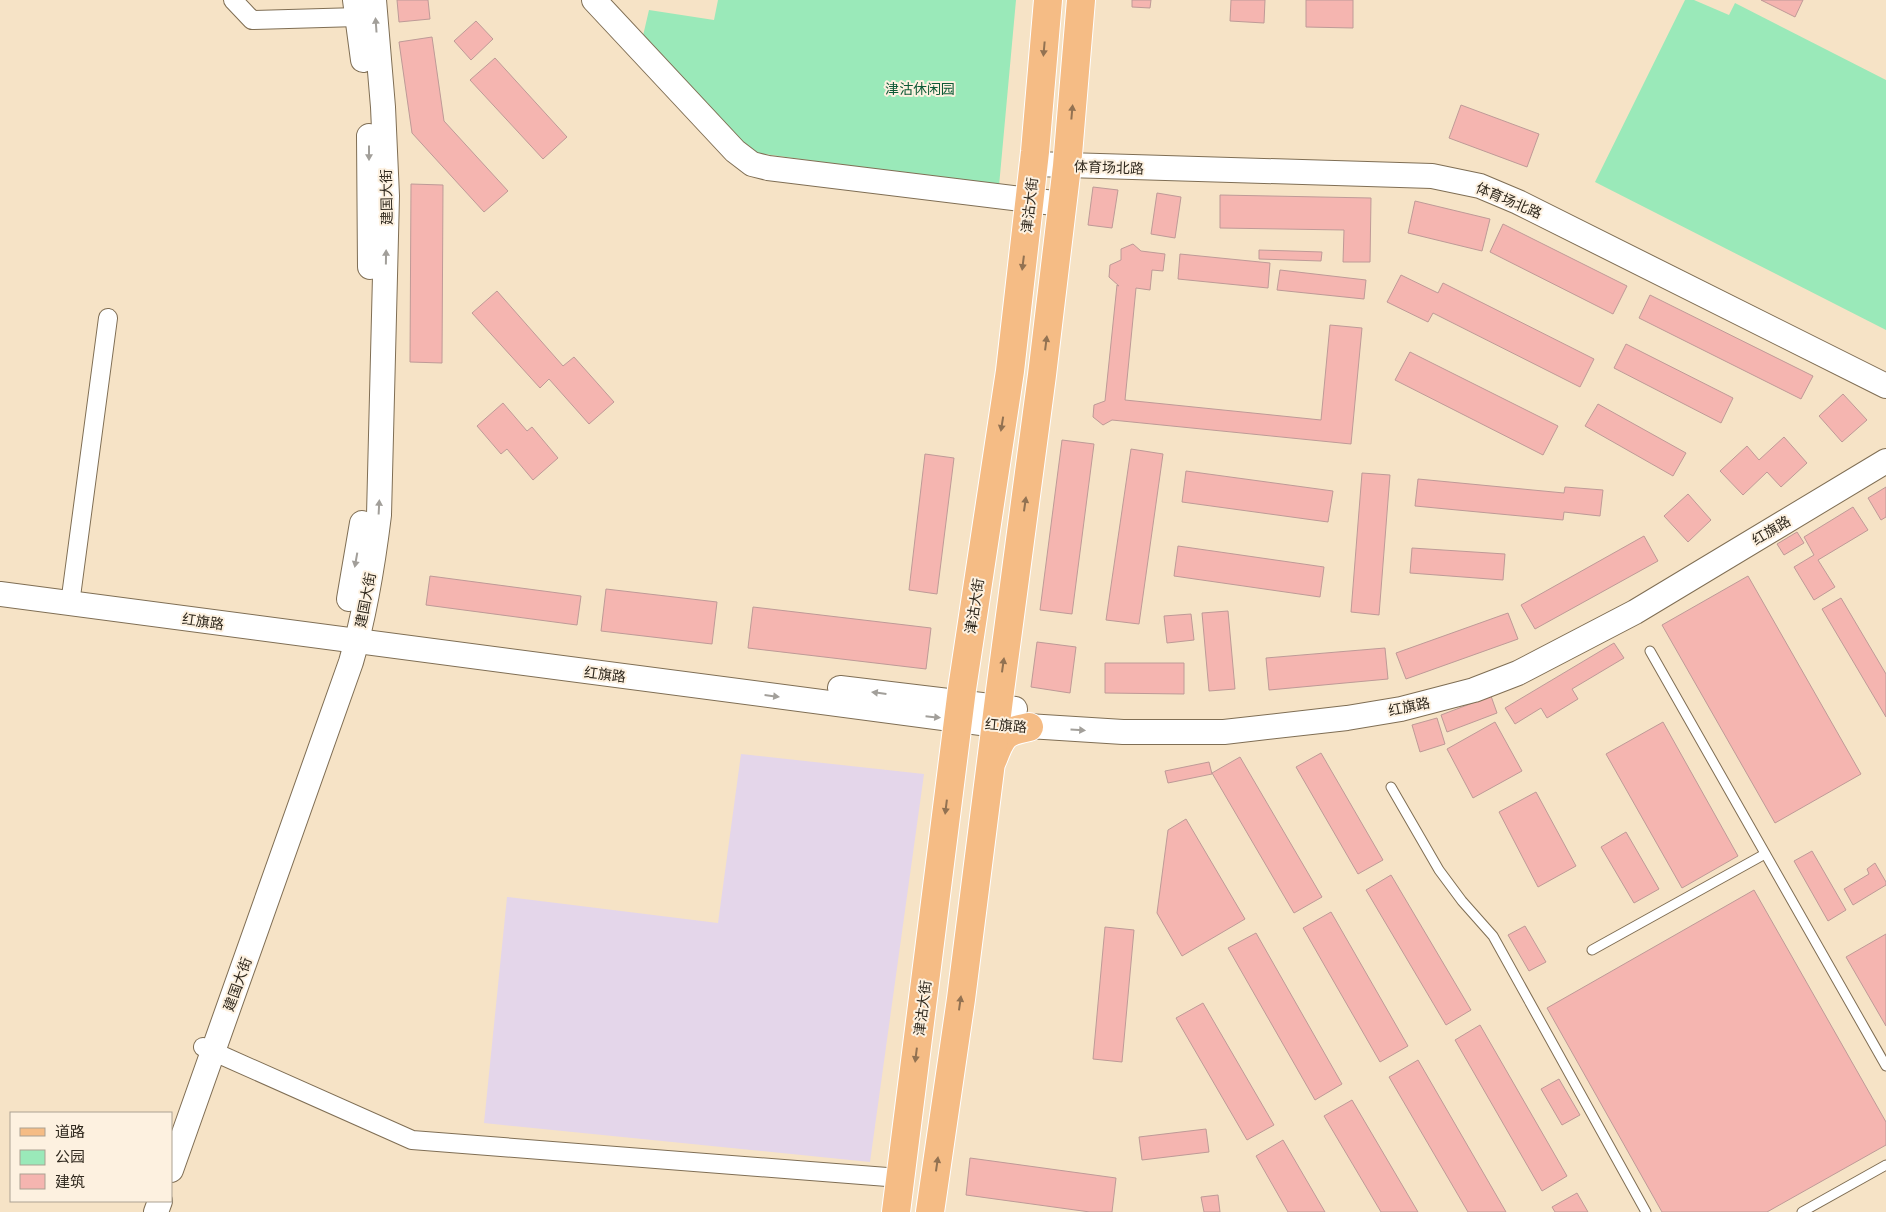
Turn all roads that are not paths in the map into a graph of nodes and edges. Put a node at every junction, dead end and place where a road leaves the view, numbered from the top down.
1 (233, 0) edge
2 (374, 0) edge
3 (594, 0) edge
4 (1048, 0) edge
5 (1081, 0) edge
6 (356, 8) edge
7 (1034, 158) junction
8 (1068, 159) junction
9 (1030, 201) junction
10 (1062, 204) junction
11 (108, 318) dead end
12 (1886, 376) edge
13 (1886, 386) edge
14 (1886, 447) edge
15 (1886, 460) edge
16 (0, 584) edge
17 (0, 594) edge
18 (71, 599) junction
19 (350, 634) junction
20 (1650, 651) dead end
21 (982, 715) junction
22 (1030, 719) junction
23 (990, 765) junction
24 (1391, 787) dead end
25 (1765, 854) junction
26 (1592, 950) dead end
27 (208, 1050) junction
28 (1886, 1066) edge
29 (172, 1136) edge
30 (1886, 1165) edge
31 (172, 1167) edge
32 (900, 1178) junction
33 (896, 1212) edge
34 (930, 1212) edge
35 (1646, 1212) edge
36 (1802, 1212) edge

1 - 6 street
19 -> 2 main road, 建国大街
3 - 9 main road
4 -> 7 main road, 津沽大街
8 -> 5 main road, 津沽大街
6 -> 19 main road, 建国大街
7 - 8 main road, 体育场北路
7 - 9 main road, 津沽大街
8 - 10 main road, 津沽大街
8 - 12 main road, 体育场北路
8 - 13 main road, 体育场北路
9 - 10 main road
9 -> 21 main road, 津沽大街
21 -> 10 main road, 津沽大街
11 - 18 street
14 - 22 main road, 红旗路
22 -> 15 main road, 红旗路
16 - 18 main road
17 - 18 main road
18 - 19 main road, 红旗路
19 - 21 main road, 红旗路
19 - 27 main road, 建国大街
20 - 25 lane
21 - 22 main road, 红旗路
21 - 23 main road, 津沽大街
21 -> 32 main road, 津沽大街
22 - 23 main road
34 -> 23 main road, 津沽大街
24 - 35 lane
25 - 26 lane
25 - 28 lane
27 - 29 main road, 建国大街
27 - 31 main road, 建国大街
27 - 32 street
30 - 36 lane
32 - 33 main road, 津沽大街

